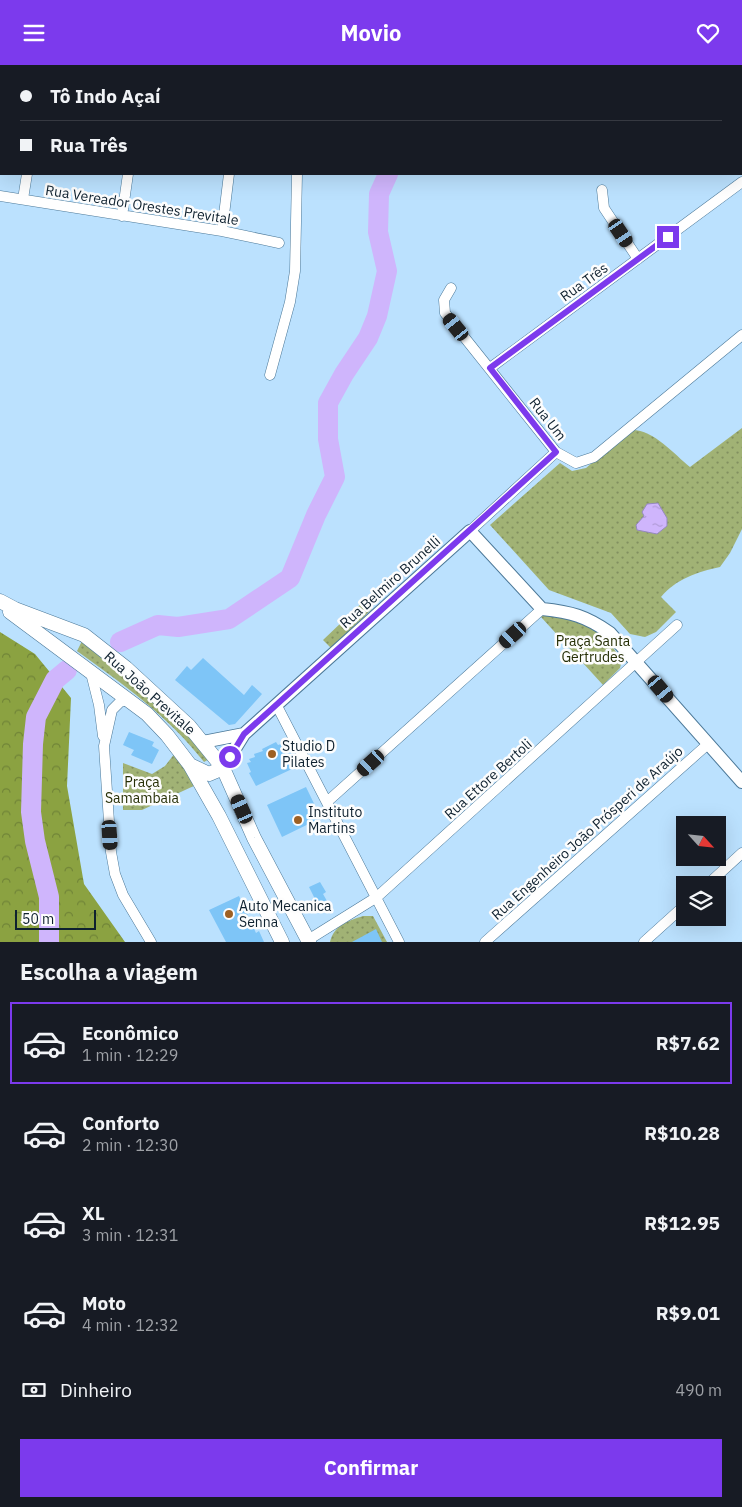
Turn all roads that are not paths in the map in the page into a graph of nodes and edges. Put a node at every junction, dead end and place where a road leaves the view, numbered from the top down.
1 (27, 175) edge
2 (128, 175) edge
3 (229, 175) edge
4 (298, 175) edge
5 (742, 182) edge
6 (602, 190) dead end
7 (0, 196) edge
8 (23, 199) junction
9 (122, 217) junction
10 (222, 231) junction
11 (279, 243) dead end
12 (638, 259) junction
13 (451, 288) dead end
14 (742, 335) edge
15 (490, 368) junction
16 (270, 375) dead end
17 (556, 452) junction
18 (470, 531) junction
19 (0, 602) edge
20 (542, 609) junction
21 (677, 625) dead end
22 (84, 635) junction
23 (66, 654) junction
24 (638, 662) junction
25 (91, 673) junction
26 (128, 699) junction
27 (277, 705) junction
28 (244, 734) junction
29 (203, 742) junction
30 (708, 744) junction
31 (104, 747) junction
32 (190, 765) junction
33 (223, 768) junction
34 (742, 782) edge
35 (328, 801) junction
36 (742, 853) edge
37 (717, 876) edge
38 (377, 897) junction
39 (676, 913) edge
40 (308, 941) edge
41 (151, 942) edge
42 (282, 942) edge
43 (399, 942) edge
44 (485, 942) edge
45 (644, 942) edge

1 - 8 street
2 - 9 street
3 - 10 street
4 - 16 street
5 - 12 street, Rua Três
6 - 12 street
7 - 8 street, Rua Vereador Orestes Previtale
8 - 9 street, Rua Vereador Orestes Previtale
9 - 10 street, Rua Vereador Orestes Previtale
10 - 11 street, Rua Vereador Orestes Previtale
12 - 15 street, Rua Três
13 - 15 street, Rua Um
14 - 17 street, Rua Um
15 - 17 street, Rua Um
17 - 18 street, Rua Belmiro Brunelli
18 - 20 street
18 - 27 street, Rua Belmiro Brunelli
19 - 22 main road, Rua João Previtale
19 - 23 main road, Rua João Previtale
20 - 24 street
20 - 35 street
21 - 24 street, Rua Ettore Bertoli
22 - 23 main road
22 - 29 main road, Rua João Previtale
23 - 25 main road, Rua João Previtale
24 - 30 street
24 - 38 street, Rua Ettore Bertoli
25 - 26 main road, Rua João Previtale
25 - 31 street, Rua João Previtale
26 - 31 street
26 - 32 main road, Rua João Previtale
27 - 28 street, Rua Belmiro Brunelli
27 - 35 street
28 - 29 street
28 - 33 street, Rua Belmiro Brunelli
29 - 33 main road, Rua João Previtale
30 - 34 street
30 - 44 street, Rua Engenheiro João Prósperi de Araújo
31 - 41 street
32 - 33 main road
32 - 42 main road, Rua João Previtale
33 - 40 main road, Rua João Previtale
35 - 38 street
36 - 37 street
38 - 40 street, Rua Ettore Bertoli
38 - 43 street
39 - 45 street

